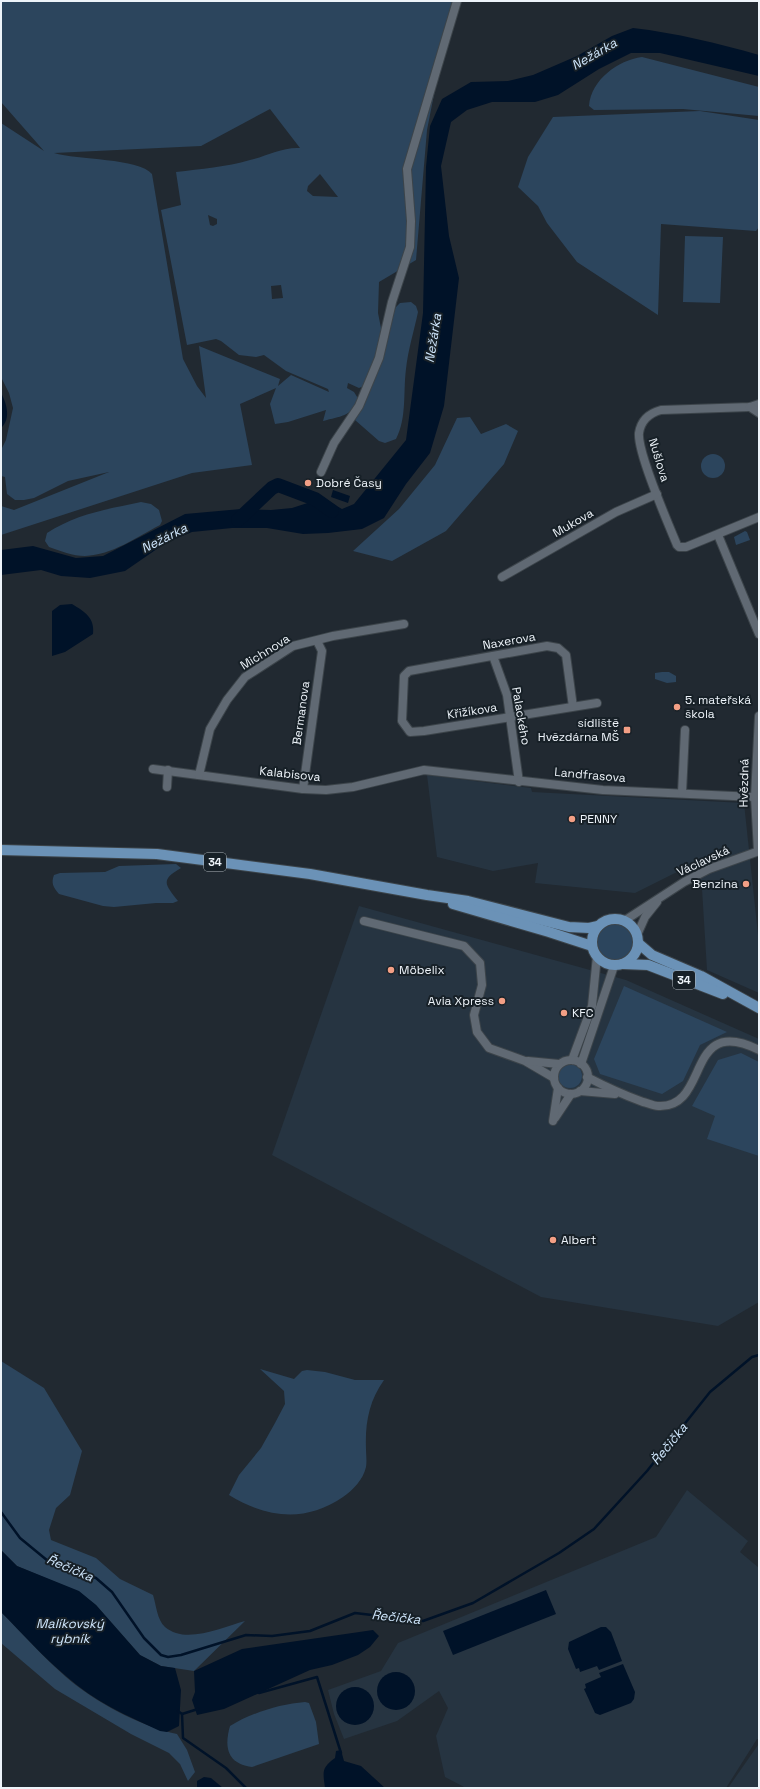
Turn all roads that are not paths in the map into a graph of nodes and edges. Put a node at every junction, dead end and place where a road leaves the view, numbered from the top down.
1 (457, 1) edge
2 (759, 404) edge
3 (750, 407) junction
4 (759, 413) edge
5 (321, 472) dead end
6 (657, 494) junction
7 (759, 517) edge
8 (718, 535) junction
9 (502, 577) dead end
10 (404, 624) dead end
11 (759, 634) edge
12 (317, 641) junction
13 (493, 656) junction
14 (404, 676) joint
15 (597, 703) dead end
16 (573, 707) junction
17 (759, 716) edge
18 (510, 717) junction
19 (685, 730) dead end
20 (152, 769) dead end
21 (168, 770) junction
22 (424, 770) joint
23 (200, 775) junction
24 (519, 782) junction
25 (167, 787) dead end
26 (302, 789) junction
27 (682, 793) junction
28 (755, 797) junction
29 (1, 850) edge
30 (759, 851) edge
31 (426, 895) junction
32 (660, 898) junction
33 (624, 921) junction
34 (364, 922) dead end
35 (598, 926) junction
36 (638, 939) junction
37 (592, 946) junction
38 (597, 956) junction
39 (618, 965) junction
40 (744, 1001) junction
41 (759, 1008) edge
42 (759, 1050) edge
43 (572, 1060) junction
44 (525, 1061) junction
45 (559, 1064) junction
46 (581, 1064) junction
47 (587, 1077) junction
48 (554, 1078) junction
49 (558, 1088) junction
50 (580, 1091) junction
51 (570, 1094) junction
52 (618, 1094) junction

1 - 5 street
2 - 3 street, Nušlova
3 - 4 street
3 - 6 street, Nušlova
6 - 8 street, Nušlova
6 - 9 street, Mukova
7 - 8 street
8 - 11 street
10 - 12 street, Michnova
12 - 23 street, Michnova
12 - 26 street, Bermanova
13 - 14 street, Naxerova
13 - 16 street, Naxerova
13 - 18 street, Palackého
14 - 18 street, Křižíkova
15 - 16 street, Křižíkova
16 - 18 street, Křižíkova
17 - 28 street, Hvězdná
18 - 24 street, Palackého
19 - 27 street
20 - 21 street, Kalabisova
21 - 23 street, Kalabisova
21 - 25 street
22 - 24 street, Landfrasova
22 - 26 street, Kalabisova
23 - 26 street, Kalabisova
24 - 27 street, Landfrasova
27 - 28 street, Landfrasova
28 - 30 street, Hvězdná
29 - 31 main road, 34
30 - 32 street, Václavská
31 - 35 main road, 34
31 - 37 main road, 34
32 - 33 street, Václavská
32 - 36 street, Václavská
33 - 35 main road
33 - 36 main road
34 - 44 street
35 - 37 main road
36 - 39 main road
36 - 40 main road, 34
37 - 38 main road
38 - 39 main road
38 - 43 street
39 - 40 main road, 34
39 - 46 street
40 - 41 main road, 34
42 - 52 street
43 - 45 street
43 - 46 street
44 - 45 street
44 - 48 street
45 - 48 street
46 - 47 street
47 - 50 street
47 - 52 street
48 - 49 street
49 - 51 street
49 - 51 street
50 - 51 street
50 - 52 street

